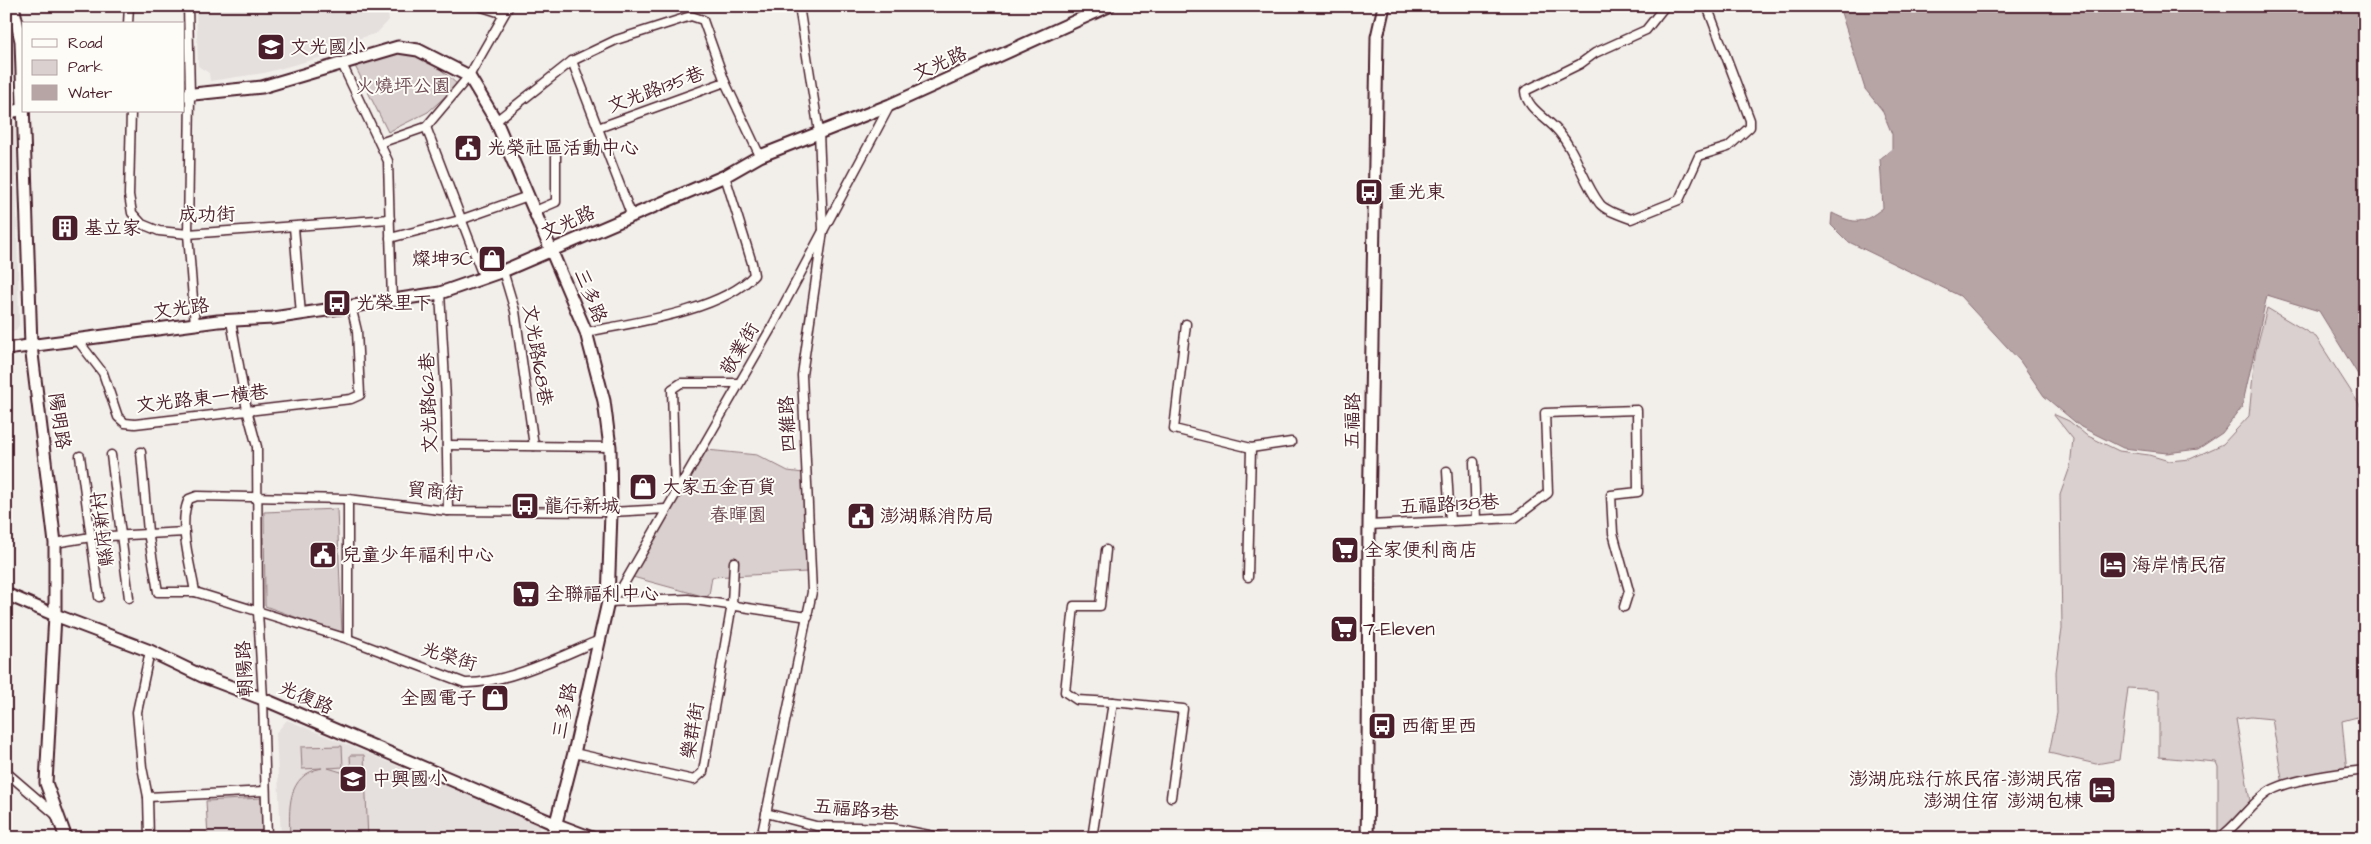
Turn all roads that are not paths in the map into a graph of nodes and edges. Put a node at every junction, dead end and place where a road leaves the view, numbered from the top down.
1 (13, 6) edge
2 (129, 6) edge
3 (188, 6) edge
4 (479, 6) edge
5 (509, 6) edge
6 (799, 6) edge
7 (1109, 6) edge
8 (1384, 6) edge
9 (1665, 6) edge
10 (1707, 6) edge
11 (504, 14) junction
12 (128, 22) edge
13 (572, 61) junction
14 (342, 64) junction
15 (22, 75) edge
16 (468, 76) junction
17 (725, 82) junction
18 (187, 95) edge
19 (890, 105) junction
20 (22, 109) edge
21 (23, 112) edge
22 (130, 112) edge
23 (6, 113) edge
24 (496, 121) junction
25 (426, 127) junction
26 (598, 128) junction
27 (819, 132) junction
28 (380, 143) junction
29 (556, 156) dead end
30 (760, 156) junction
31 (725, 176) junction
32 (528, 196) junction
33 (534, 212) junction
34 (631, 214) junction
35 (390, 219) junction
36 (460, 220) junction
37 (294, 227) junction
38 (823, 231) junction
39 (188, 234) junction
40 (390, 238) junction
41 (552, 250) junction
42 (503, 271) junction
43 (483, 276) junction
44 (440, 293) junction
45 (392, 302) junction
46 (351, 306) junction
47 (301, 315) junction
48 (231, 321) junction
49 (1186, 324) dead end
50 (195, 325) junction
51 (586, 332) junction
52 (76, 338) junction
53 (31, 346) junction
54 (6, 349) edge
55 (738, 383) junction
56 (247, 410) junction
57 (1291, 442) dead end
58 (447, 445) junction
59 (534, 446) junction
60 (610, 447) junction
61 (1250, 448) junction
62 (141, 452) dead end
63 (111, 455) dead end
64 (80, 456) dead end
65 (1474, 462) dead end
66 (1447, 471) dead end
67 (675, 494) junction
68 (257, 499) junction
69 (348, 499) junction
70 (666, 510) junction
71 (448, 511) junction
72 (611, 512) junction
73 (1476, 520) junction
74 (1450, 521) junction
75 (1369, 525) junction
76 (148, 532) junction
77 (185, 532) junction
78 (120, 536) junction
79 (91, 537) junction
80 (56, 543) junction
81 (1106, 550) dead end
82 (734, 562) dead end
83 (1248, 577) dead end
84 (195, 592) junction
85 (6, 594) edge
86 (99, 597) dead end
87 (128, 598) dead end
88 (608, 602) junction
89 (732, 604) junction
90 (1624, 607) dead end
91 (258, 612) junction
92 (55, 615) junction
93 (808, 617) junction
94 (348, 639) junction
95 (597, 641) junction
96 (150, 651) junction
97 (264, 699) junction
98 (1113, 702) junction
99 (574, 753) junction
100 (2365, 770) edge
101 (6, 772) edge
102 (265, 792) junction
103 (148, 797) junction
104 (1171, 797) dead end
105 (766, 814) junction
106 (58, 816) junction
107 (555, 824) junction
108 (66, 838) edge
109 (150, 838) edge
110 (267, 838) edge
111 (552, 838) edge
112 (592, 838) edge
113 (761, 838) edge
114 (944, 838) edge
115 (1092, 838) edge
116 (1367, 838) edge
117 (2219, 838) edge

1 - 15 street, 陽明路
2 - 12 street
3 - 18 street
4 - 11 street
5 - 11 street
6 - 27 street, 四維路
7 - 19 street, 文光路
8 - 75 street, 五福路
9 - 10 street
11 - 16 street
13 - 17 street, 文光路135巷
13 - 24 street
13 - 26 street
14 - 16 street
14 - 18 street
14 - 28 street
16 - 24 street, 三多路
16 - 25 street
17 - 26 street, 文光路135巷
17 - 30 street, 文光路135巷
18 - 39 street
19 - 27 street, 文光路
19 - 38 street, 敬業街
20 - 23 street
21 - 53 street, 陽明路
22 - 39 street, 成功街
24 - 32 street, 三多路
25 - 28 street
25 - 36 street
26 - 34 street
27 - 30 street, 文光路
27 - 38 street, 四維路
28 - 35 street
29 - 33 street
30 - 31 street, 文光路
31 - 34 street, 文光路
31 - 51 street
32 - 33 street, 三多路
32 - 36 street
33 - 41 street, 三多路
34 - 41 street, 文光路
35 - 37 street, 成功街
35 - 40 street
36 - 40 street
36 - 43 street
37 - 39 street, 成功街
37 - 47 street
38 - 55 street, 敬業街
38 - 93 street, 四維路
39 - 50 street
40 - 45 street
41 - 42 street, 文光路
41 - 51 street, 三多路
42 - 43 street, 文光路
42 - 59 street, 文光路168巷
43 - 44 street, 文光路
44 - 45 street, 文光路
44 - 58 street, 文光路162巷
45 - 46 street, 文光路
46 - 47 street, 文光路
46 - 56 street, 文光路東一橫巷
47 - 48 street, 文光路
48 - 50 street, 文光路
48 - 56 street
49 - 61 street
50 - 52 street, 文光路
51 - 60 street, 三多路
52 - 53 street, 文光路
52 - 56 street, 文光路東一橫巷
53 - 54 street, 文光路
53 - 80 street, 陽明路
55 - 67 street, 敬業街
55 - 67 street
56 - 68 street
57 - 61 street
58 - 59 street
58 - 71 street, 文光路162巷
59 - 60 street
60 - 72 street, 三多路
61 - 83 street
62 - 76 street
63 - 78 street, 縣府新村
64 - 79 street, 縣府新村
65 - 73 street
66 - 74 street
67 - 70 street, 敬業街
68 - 69 street, 貿商街
68 - 77 street, 貿商街
68 - 91 street, 朝陽路
69 - 71 street, 貿商街
69 - 94 street
70 - 72 street, 貿商街
70 - 88 street, 敬業街
71 - 72 street, 貿商街
72 - 88 street, 三多路
73 - 74 street, 五福路138巷
73 - 90 street, 五福路138巷
74 - 75 street, 五福路138巷
75 - 116 street, 五福路
76 - 77 street
76 - 78 street
76 - 84 street, 光榮街
77 - 84 street
78 - 79 street
78 - 87 street, 縣府新村
79 - 80 street
79 - 86 street, 縣府新村
80 - 92 street, 陽明路
81 - 98 street
82 - 89 street, 樂群街
84 - 91 street, 光榮街
85 - 92 street, 光復路
88 - 89 street
88 - 95 street, 三多路
89 - 93 street
89 - 99 street, 樂群街
91 - 94 street, 光榮街
91 - 97 street, 朝陽路
92 - 96 street, 光復路
92 - 106 street, 陽明路
93 - 105 street, 四維路
94 - 95 street, 光榮街
95 - 99 street, 三多路
96 - 97 street, 光復路
96 - 103 street
97 - 102 street, 朝陽路
97 - 107 street, 光復路
98 - 104 street
98 - 115 street
99 - 107 street, 三多路
100 - 117 street
101 - 106 street
102 - 103 street
102 - 110 street, 朝陽路
103 - 109 street
105 - 113 street, 四維路
105 - 114 street, 五福路3巷
106 - 108 street, 陽明路
107 - 111 street, 三多路
107 - 112 street, 光復路

